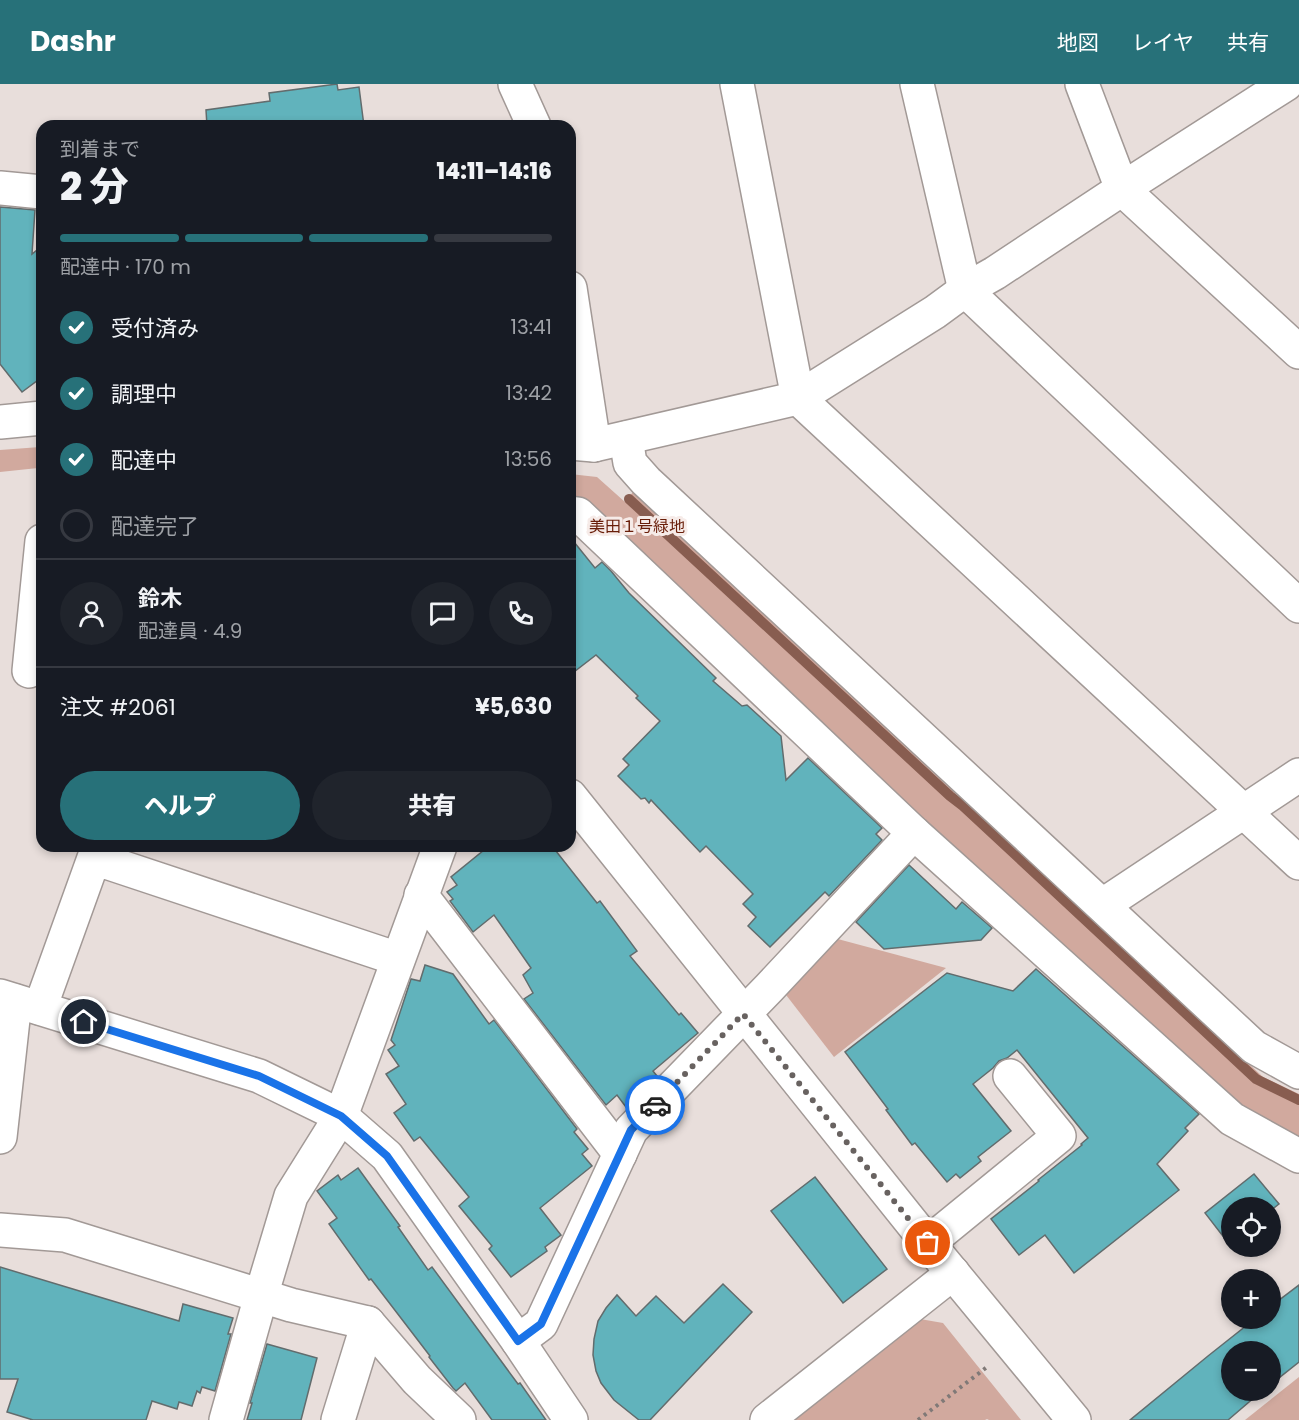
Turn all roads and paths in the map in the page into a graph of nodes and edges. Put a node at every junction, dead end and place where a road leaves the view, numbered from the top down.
1 (515, 84) edge
2 (737, 84) edge
3 (917, 84) edge
4 (1082, 84) edge
5 (1286, 84) edge
6 (531, 120) edge
7 (0, 188) edge
8 (1122, 189) junction
9 (36, 191) edge
10 (965, 290) junction
11 (1299, 352) edge
12 (576, 366) edge
13 (798, 398) junction
14 (626, 438) junction
15 (582, 444) edge
16 (576, 514) edge
17 (36, 585) edge
18 (1299, 606) edge
19 (24, 672) edge
20 (1299, 775) edge
21 (576, 804) edge
22 (1245, 812) junction
23 (914, 833) junction
24 (438, 852) edge
25 (1299, 863) edge
26 (421, 896) junction
27 (1103, 905) junction
28 (398, 959) junction
29 (18, 1002) edge
30 (743, 1014) junction
31 (1299, 1072) edge
32 (1010, 1076) dead end
33 (341, 1116) junction
34 (0, 1137) edge
35 (620, 1154) junction
36 (1299, 1156) edge
37 (0, 1230) edge
38 (928, 1243) junction
39 (953, 1273) junction
40 (261, 1296) junction
41 (368, 1323) junction
42 (518, 1341) junction
43 (990, 1365) dead end
44 (226, 1420) edge
45 (338, 1420) edge
46 (459, 1420) edge
47 (571, 1420) edge
48 (767, 1420) edge
49 (918, 1420) edge
50 (1074, 1420) edge

1 - 6 street
2 - 13 street
3 - 10 street
4 - 8 street
5 - 8 street
7 - 9 street
8 - 10 street
8 - 11 street
10 - 13 street
10 - 18 street
12 - 15 street
13 - 14 street
13 - 22 street
14 - 15 street
14 - 27 street
16 - 23 street
17 - 19 street
20 - 22 street
21 - 30 street
22 - 25 street
22 - 27 street
23 - 30 street
23 - 36 street
24 - 26 street
26 - 28 street
26 - 35 street
27 - 31 street
28 - 29 street
28 - 33 street
29 - 33 street
29 - 34 street
30 - 35 street
30 - 38 street
32 - 38 street
33 - 40 street
33 - 42 street
35 - 42 street
37 - 40 street
38 - 39 street
39 - 48 street
39 - 50 street
40 - 41 street
40 - 44 street
41 - 45 street
41 - 46 street
42 - 47 street
43 - 49 path

